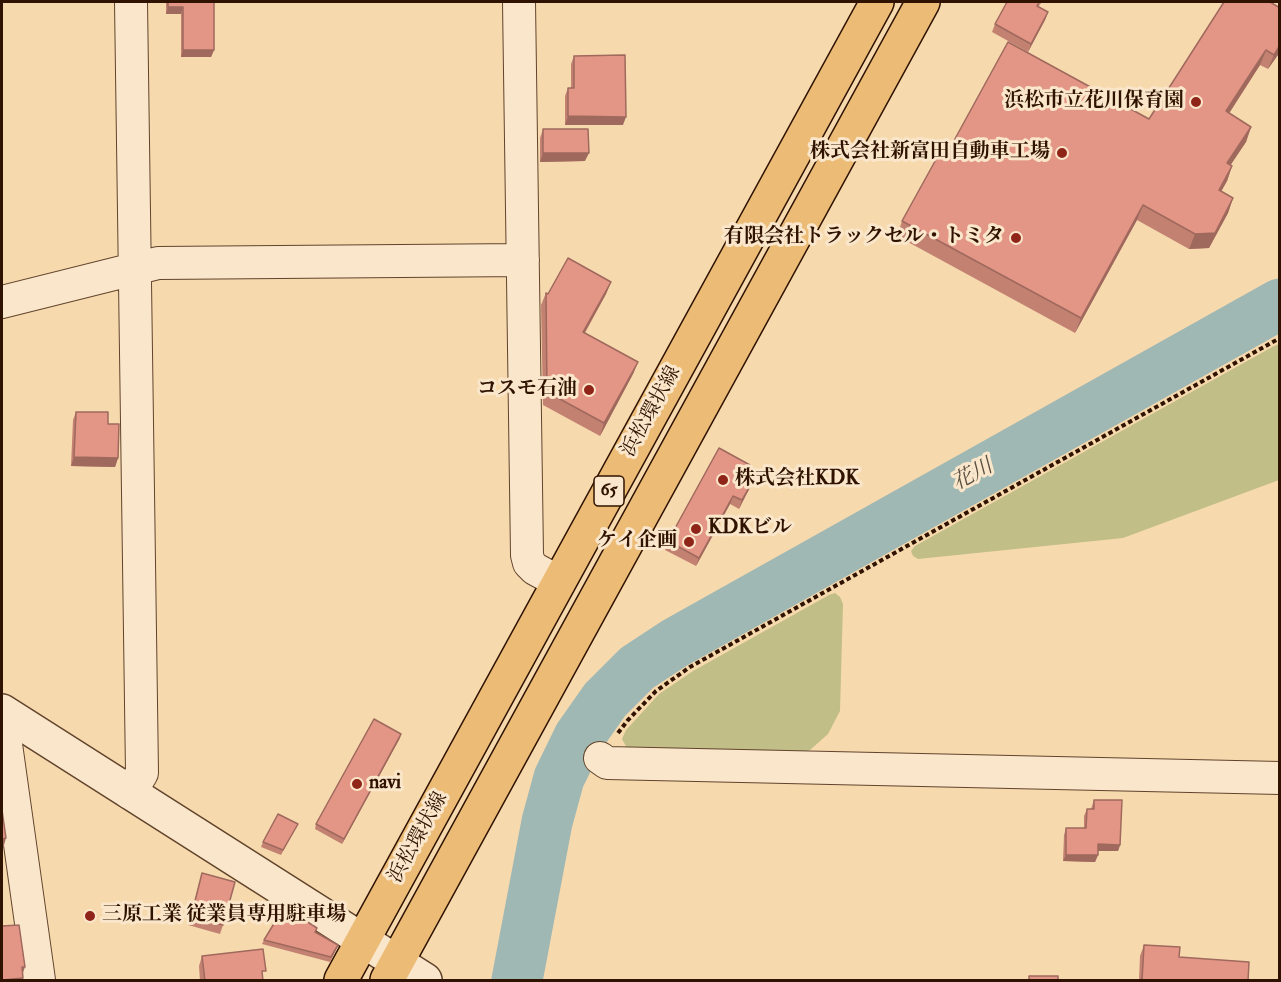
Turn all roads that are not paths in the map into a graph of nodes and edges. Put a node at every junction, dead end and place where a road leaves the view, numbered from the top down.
1 (131, 2) edge
2 (519, 2) edge
3 (877, 2) edge
4 (923, 2) edge
5 (523, 260) junction
6 (136, 268) junction
7 (2, 302) edge
8 (559, 582) junction
9 (7, 715) edge
10 (600, 758) road end
11 (1280, 778) edge
12 (130, 793) junction
13 (363, 941) junction
14 (392, 972) edge
15 (39, 981) edge
16 (341, 981) edge
17 (425, 981) edge

1 - 6 street
2 - 5 street
3 - 8 main road, 浜松環状線 / 65
4 - 14 main road, 浜松環状線 / 65
5 - 6 street
5 - 8 street
6 - 7 street
6 - 12 street
8 - 13 main road, 浜松環状線 / 65
9 - 12 street
9 - 15 street
10 - 11 street
12 - 13 street
13 - 14 street
13 - 16 main road, 浜松環状線 / 65
14 - 17 street

